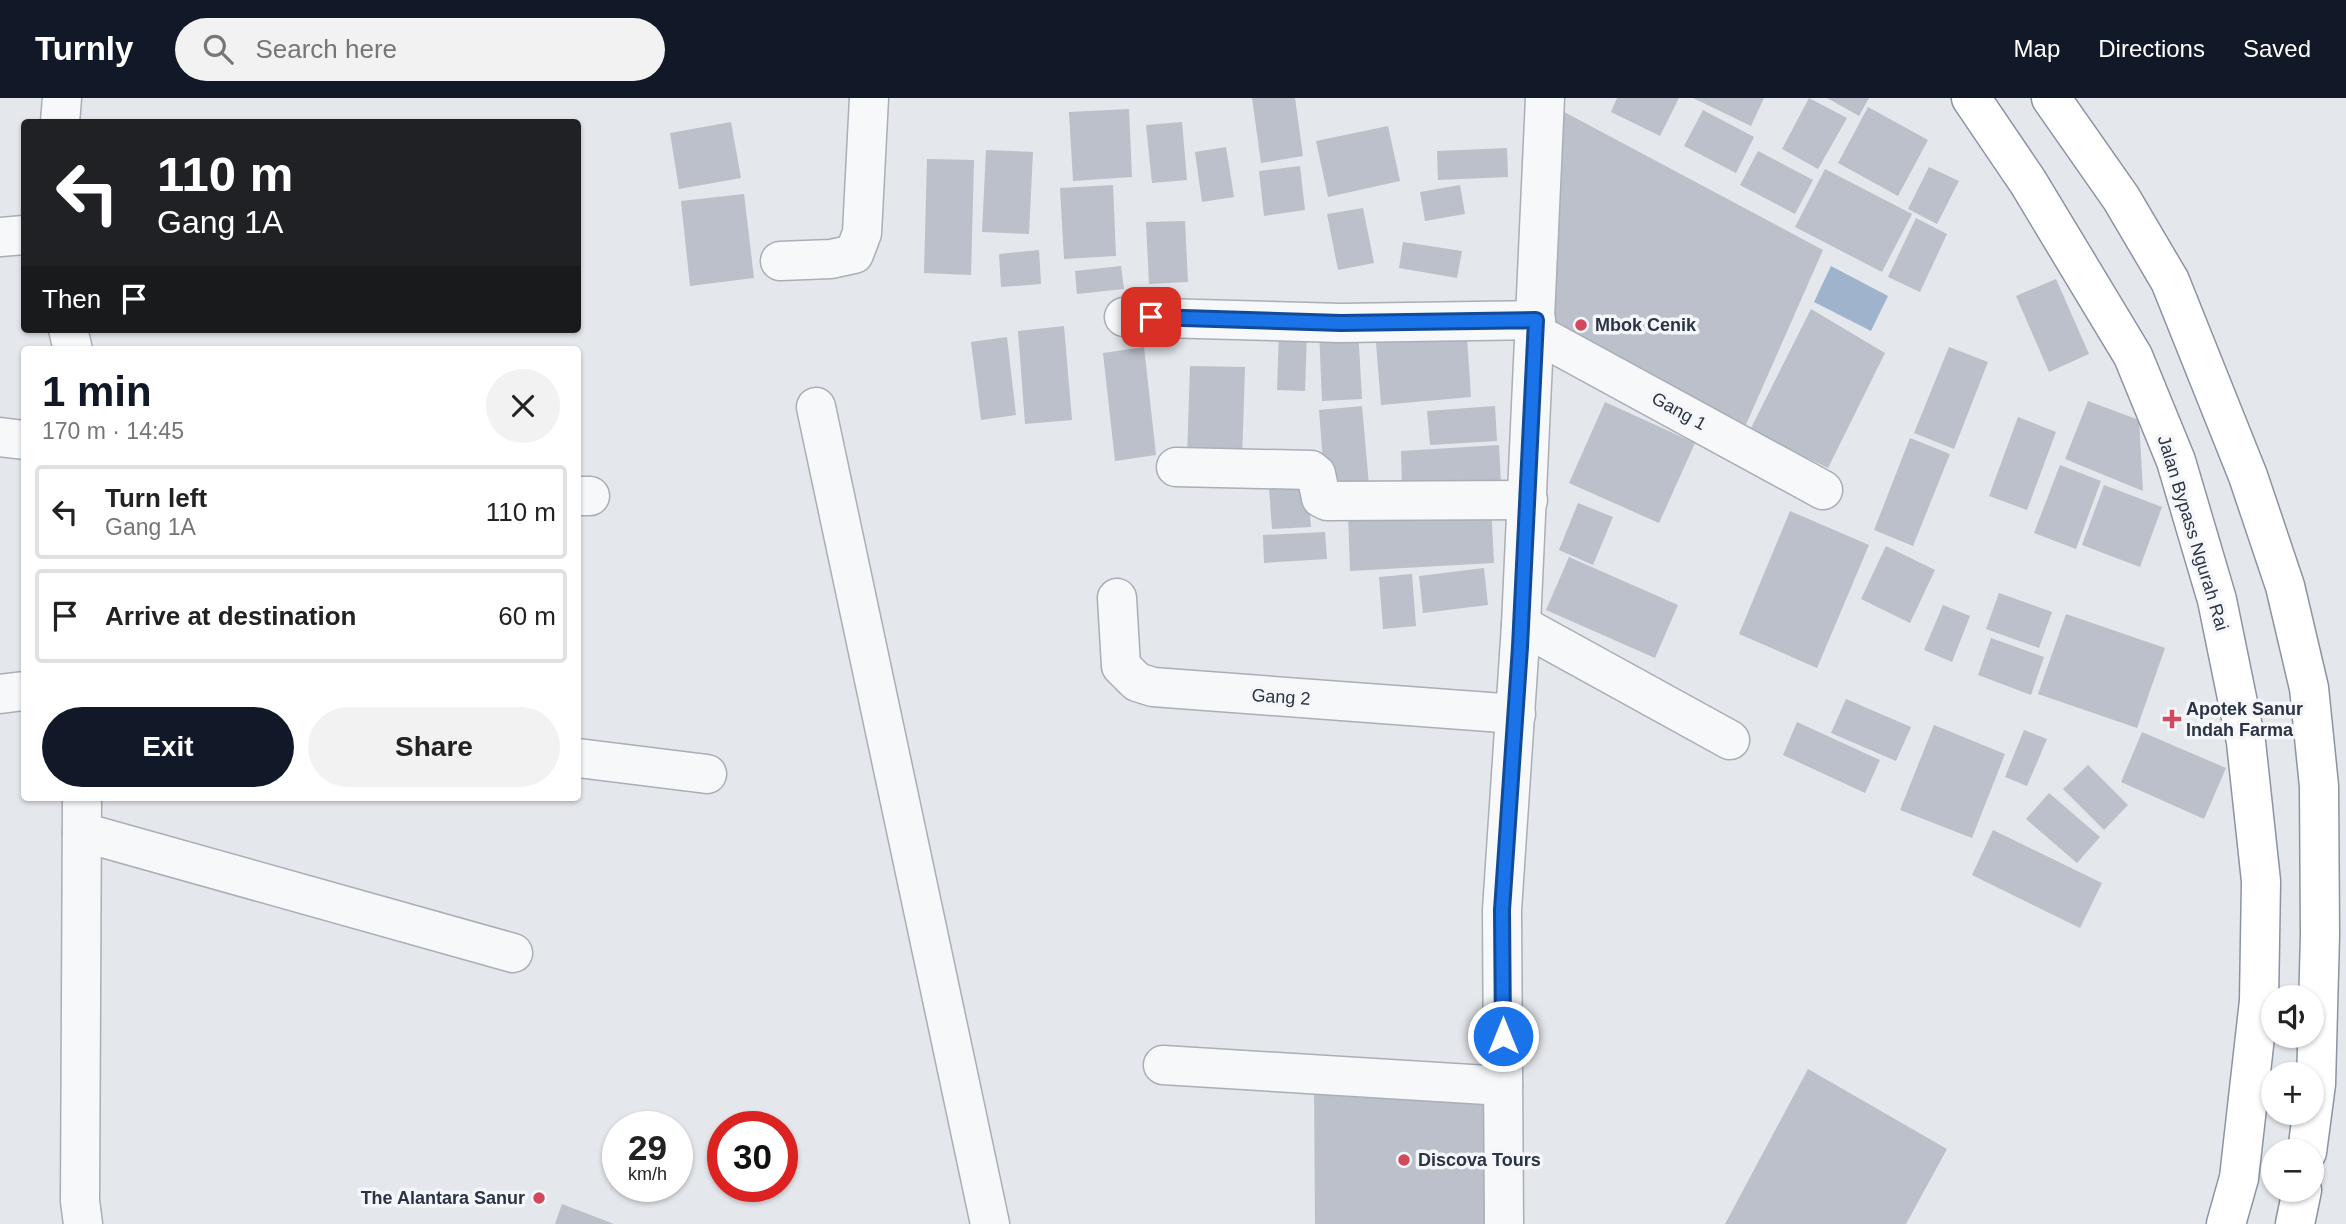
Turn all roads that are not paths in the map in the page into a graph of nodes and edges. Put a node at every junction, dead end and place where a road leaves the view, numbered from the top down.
1 (62, 98) edge
2 (869, 98) edge
3 (1545, 98) edge
4 (1970, 98) edge
5 (2051, 98) edge
6 (60, 119) edge
7 (21, 235) edge
8 (0, 237) edge
9 (780, 261) dead end
10 (1124, 317) dead end
11 (1536, 326) junction
12 (816, 407) dead end
13 (0, 437) edge
14 (21, 440) edge
15 (1176, 467) dead end
16 (1823, 490) dead end
17 (1528, 500) junction
18 (1117, 598) dead end
19 (1521, 625) junction
20 (21, 691) edge
21 (0, 694) edge
22 (1516, 714) junction
23 (1730, 740) dead end
24 (581, 758) edge
25 (707, 774) dead end
26 (82, 815) edge
27 (513, 953) dead end
28 (1163, 1065) dead end
29 (1503, 1086) junction
30 (2309, 1139) edge
31 (2300, 1202) edge
32 (83, 1224) edge
33 (990, 1224) edge
34 (1504, 1224) edge
35 (2226, 1224) edge
36 (2295, 1224) edge

1 - 6 street
2 - 9 street
3 - 11 street
4 - 35 highway, Jalan Bypass Ngurah Rai
5 - 30 highway
7 - 8 street
10 - 11 street
11 - 16 street, Gang 1
11 - 17 street
12 - 33 street
13 - 14 street
15 - 17 street
17 - 19 street
18 - 22 street, Gang 2
19 - 22 street
19 - 23 street
20 - 21 street
22 - 29 street
24 - 25 street
26 - 27 street
26 - 32 street
28 - 29 street
29 - 34 street
31 - 36 highway

